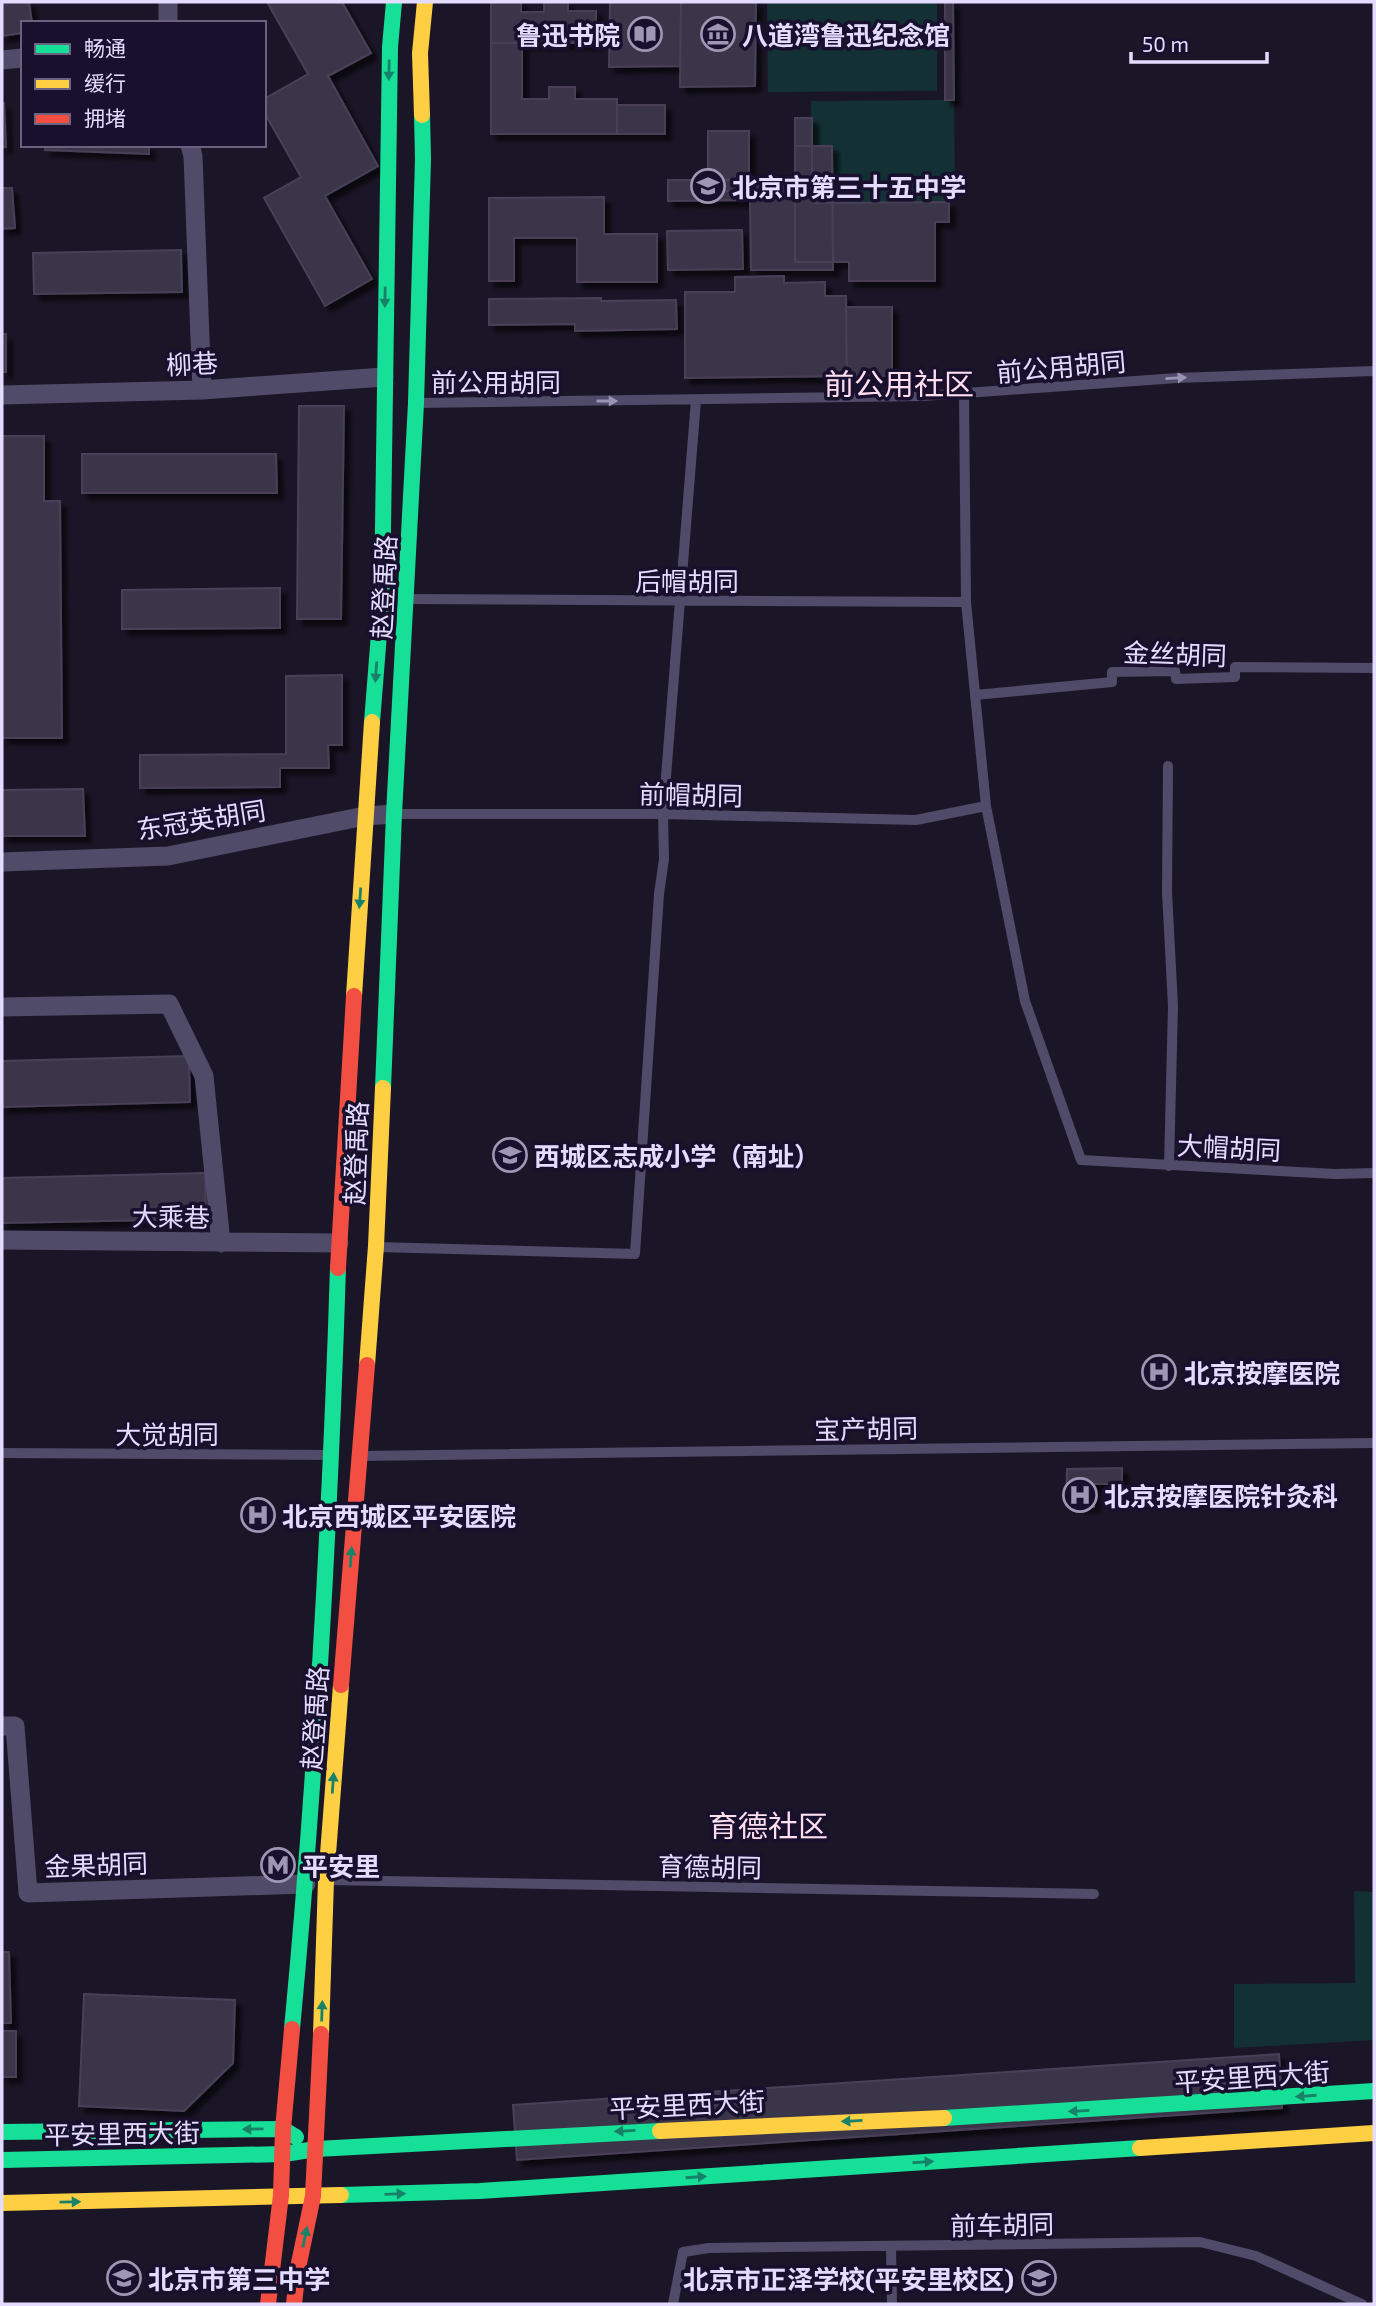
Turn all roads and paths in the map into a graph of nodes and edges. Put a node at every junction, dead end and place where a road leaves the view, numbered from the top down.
1 (168, 2) edge
2 (394, 2) edge
3 (425, 2) edge
4 (168, 21) edge
5 (21, 58) edge
6 (2, 60) edge
7 (190, 147) edge
8 (1374, 371) edge
9 (384, 377) junction
10 (202, 390) junction
11 (2, 395) edge
12 (964, 395) junction
13 (696, 400) junction
14 (416, 403) junction
15 (407, 599) junction
16 (681, 601) junction
17 (966, 602) junction
18 (1374, 668) edge
19 (975, 695) junction
20 (1168, 766) dead end
21 (986, 806) junction
22 (394, 814) junction
23 (663, 814) junction
24 (365, 816) junction
25 (2, 862) edge
26 (2, 1007) edge
27 (1169, 1166) junction
28 (1374, 1173) edge
29 (2, 1240) edge
30 (221, 1243) junction
31 (339, 1243) junction
32 (376, 1247) junction
33 (1374, 1443) edge
34 (2, 1453) edge
35 (332, 1455) junction
36 (359, 1456) junction
37 (2, 1726) edge
38 (316, 1882) junction
39 (1094, 1894) dead end
40 (1374, 2091) edge
41 (283, 2129) junction
42 (2, 2132) edge
43 (1374, 2133) edge
44 (316, 2149) junction
45 (284, 2154) junction
46 (2, 2160) edge
47 (313, 2196) junction
48 (282, 2197) junction
49 (2, 2203) edge
50 (891, 2246) junction
51 (268, 2304) edge
52 (294, 2304) edge
53 (673, 2304) edge
54 (892, 2304) edge
55 (1362, 2304) edge

1 - 4 street
2 -> 9 main road, 赵登禹路
3 - 14 main road, 赵登禹路
5 - 6 street
7 - 10 street
12 -> 8 lane, 前公用胡同
9 - 10 street, 柳巷
9 -> 24 main road, 赵登禹路
10 - 11 street, 柳巷
12 - 13 lane, 前公用胡同
12 - 17 lane
14 -> 13 lane, 前公用胡同
13 - 16 lane
14 - 15 main road, 赵登禹路
15 - 16 lane, 后帽胡同
15 - 22 main road, 赵登禹路
16 - 17 lane, 后帽胡同
16 - 23 lane
17 - 19 lane
18 - 19 lane, 金丝胡同
19 - 21 lane
20 - 27 lane
21 - 23 lane, 前帽胡同
21 - 27 lane, 大帽胡同
22 - 23 lane, 前帽胡同
22 - 24 street, 东冠英胡同
22 - 32 main road, 赵登禹路
23 - 32 lane
24 - 25 street, 东冠英胡同
24 -> 31 main road, 赵登禹路
26 - 30 street
27 - 28 lane, 大帽胡同
29 - 30 street, 大乘巷
30 - 31 street, 大乘巷
31 - 35 main road, 赵登禹路
32 - 36 main road, 赵登禹路
33 - 36 lane, 宝产胡同
34 - 35 lane, 大觉胡同
35 - 38 main road, 赵登禹路
38 -> 36 main road, 赵登禹路
37 - 38 street, 金果胡同
38 - 39 lane, 育德胡同
38 - 41 main road, 赵登禹路
44 -> 38 main road, 赵登禹路
40 -> 44 main road, 平安里西大街
41 -> 42 main road
41 - 44 main road
41 - 45 main road, 赵登禹路
47 -> 43 main road
44 - 45 main road, 平安里西大街
44 - 47 main road, 赵登禹路
45 - 46 main road, 平安里西大街
45 - 48 main road, 赵登禹路
47 - 48 main road
52 -> 47 main road, 赵登禹路
49 -> 48 main road
48 - 51 main road, 赵登禹路
50 - 53 lane, 前车胡同
50 - 54 lane
50 - 55 lane, 前车胡同

